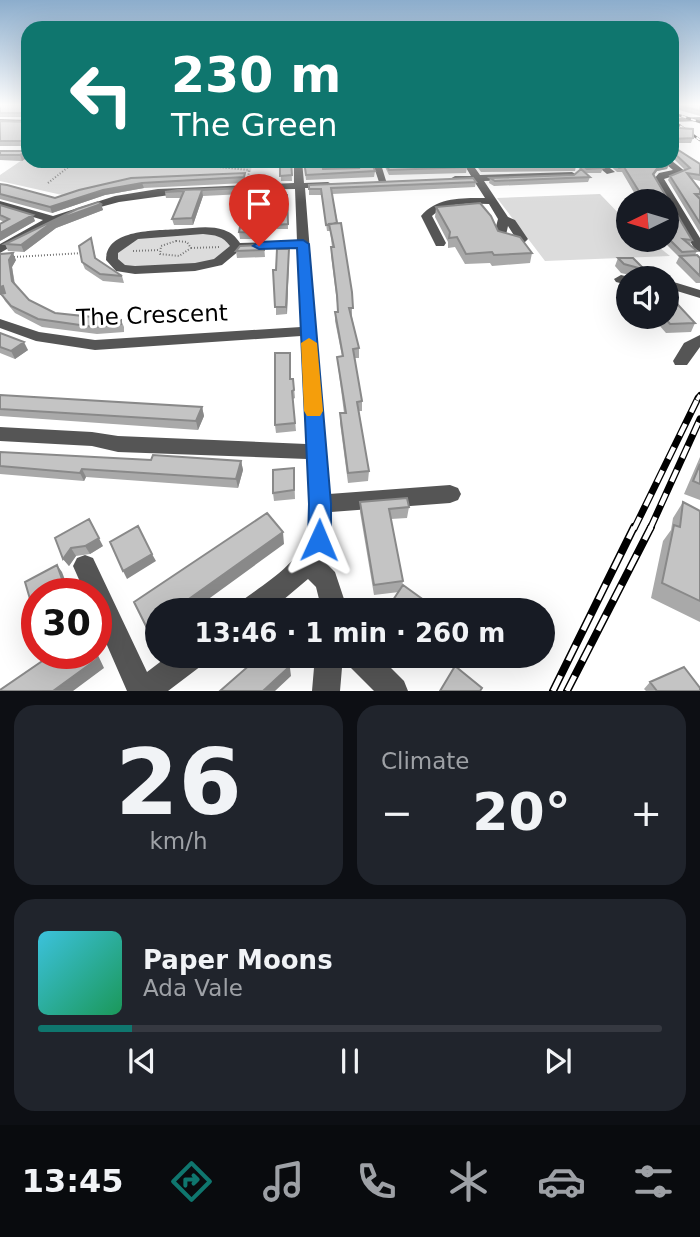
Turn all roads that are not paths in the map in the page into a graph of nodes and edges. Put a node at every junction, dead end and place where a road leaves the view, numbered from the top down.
1 (299, 168) edge
2 (379, 168) edge
3 (471, 168) edge
4 (605, 168) edge
5 (676, 168) edge
6 (610, 172) dead end
7 (572, 175) edge
8 (478, 178) junction
9 (438, 180) edge
10 (384, 182) junction
11 (397, 182) edge
12 (370, 183) edge
13 (344, 184) edge
14 (300, 186) junction
15 (493, 199) junction
16 (0, 204) edge
17 (50, 219) junction
18 (504, 219) dead end
19 (440, 243) dead end
20 (303, 244) junction
21 (237, 247) junction
22 (700, 248) edge
23 (0, 249) edge
24 (679, 288) edge
25 (697, 293) edge
26 (684, 306) dead end
27 (0, 323) edge
28 (308, 331) junction
29 (700, 340) edge
30 (681, 361) dead end
31 (0, 434) edge
32 (0, 443) edge
33 (118, 444) junction
34 (316, 452) junction
35 (450, 494) dead end
36 (320, 504) junction
37 (309, 562) junction
38 (85, 566) dead end
39 (265, 598) edge
40 (331, 598) edge
41 (175, 668) edge
42 (328, 668) edge
43 (371, 668) edge
44 (143, 691) edge
45 (326, 691) edge
46 (394, 691) edge

1 - 14 street
2 - 10 street
3 - 8 street
4 - 6 street
5 - 22 street
7 - 8 street
8 - 9 street
8 - 15 street
10 - 11 street
10 - 12 street
13 - 14 street
14 - 17 street
14 - 20 street
15 - 18 street
15 - 19 street
16 - 17 street
17 - 23 street
20 - 21 street
20 - 28 street
21 - 21 street
24 - 25 street
25 - 26 street
27 - 28 street, The Crescent
28 - 34 street
29 - 30 street
31 - 33 street
32 - 33 street
33 - 34 street
34 - 36 street
35 - 36 street
36 - 37 street
37 - 39 street
37 - 40 street
38 - 44 street
41 - 44 street
42 - 45 street
43 - 46 street

